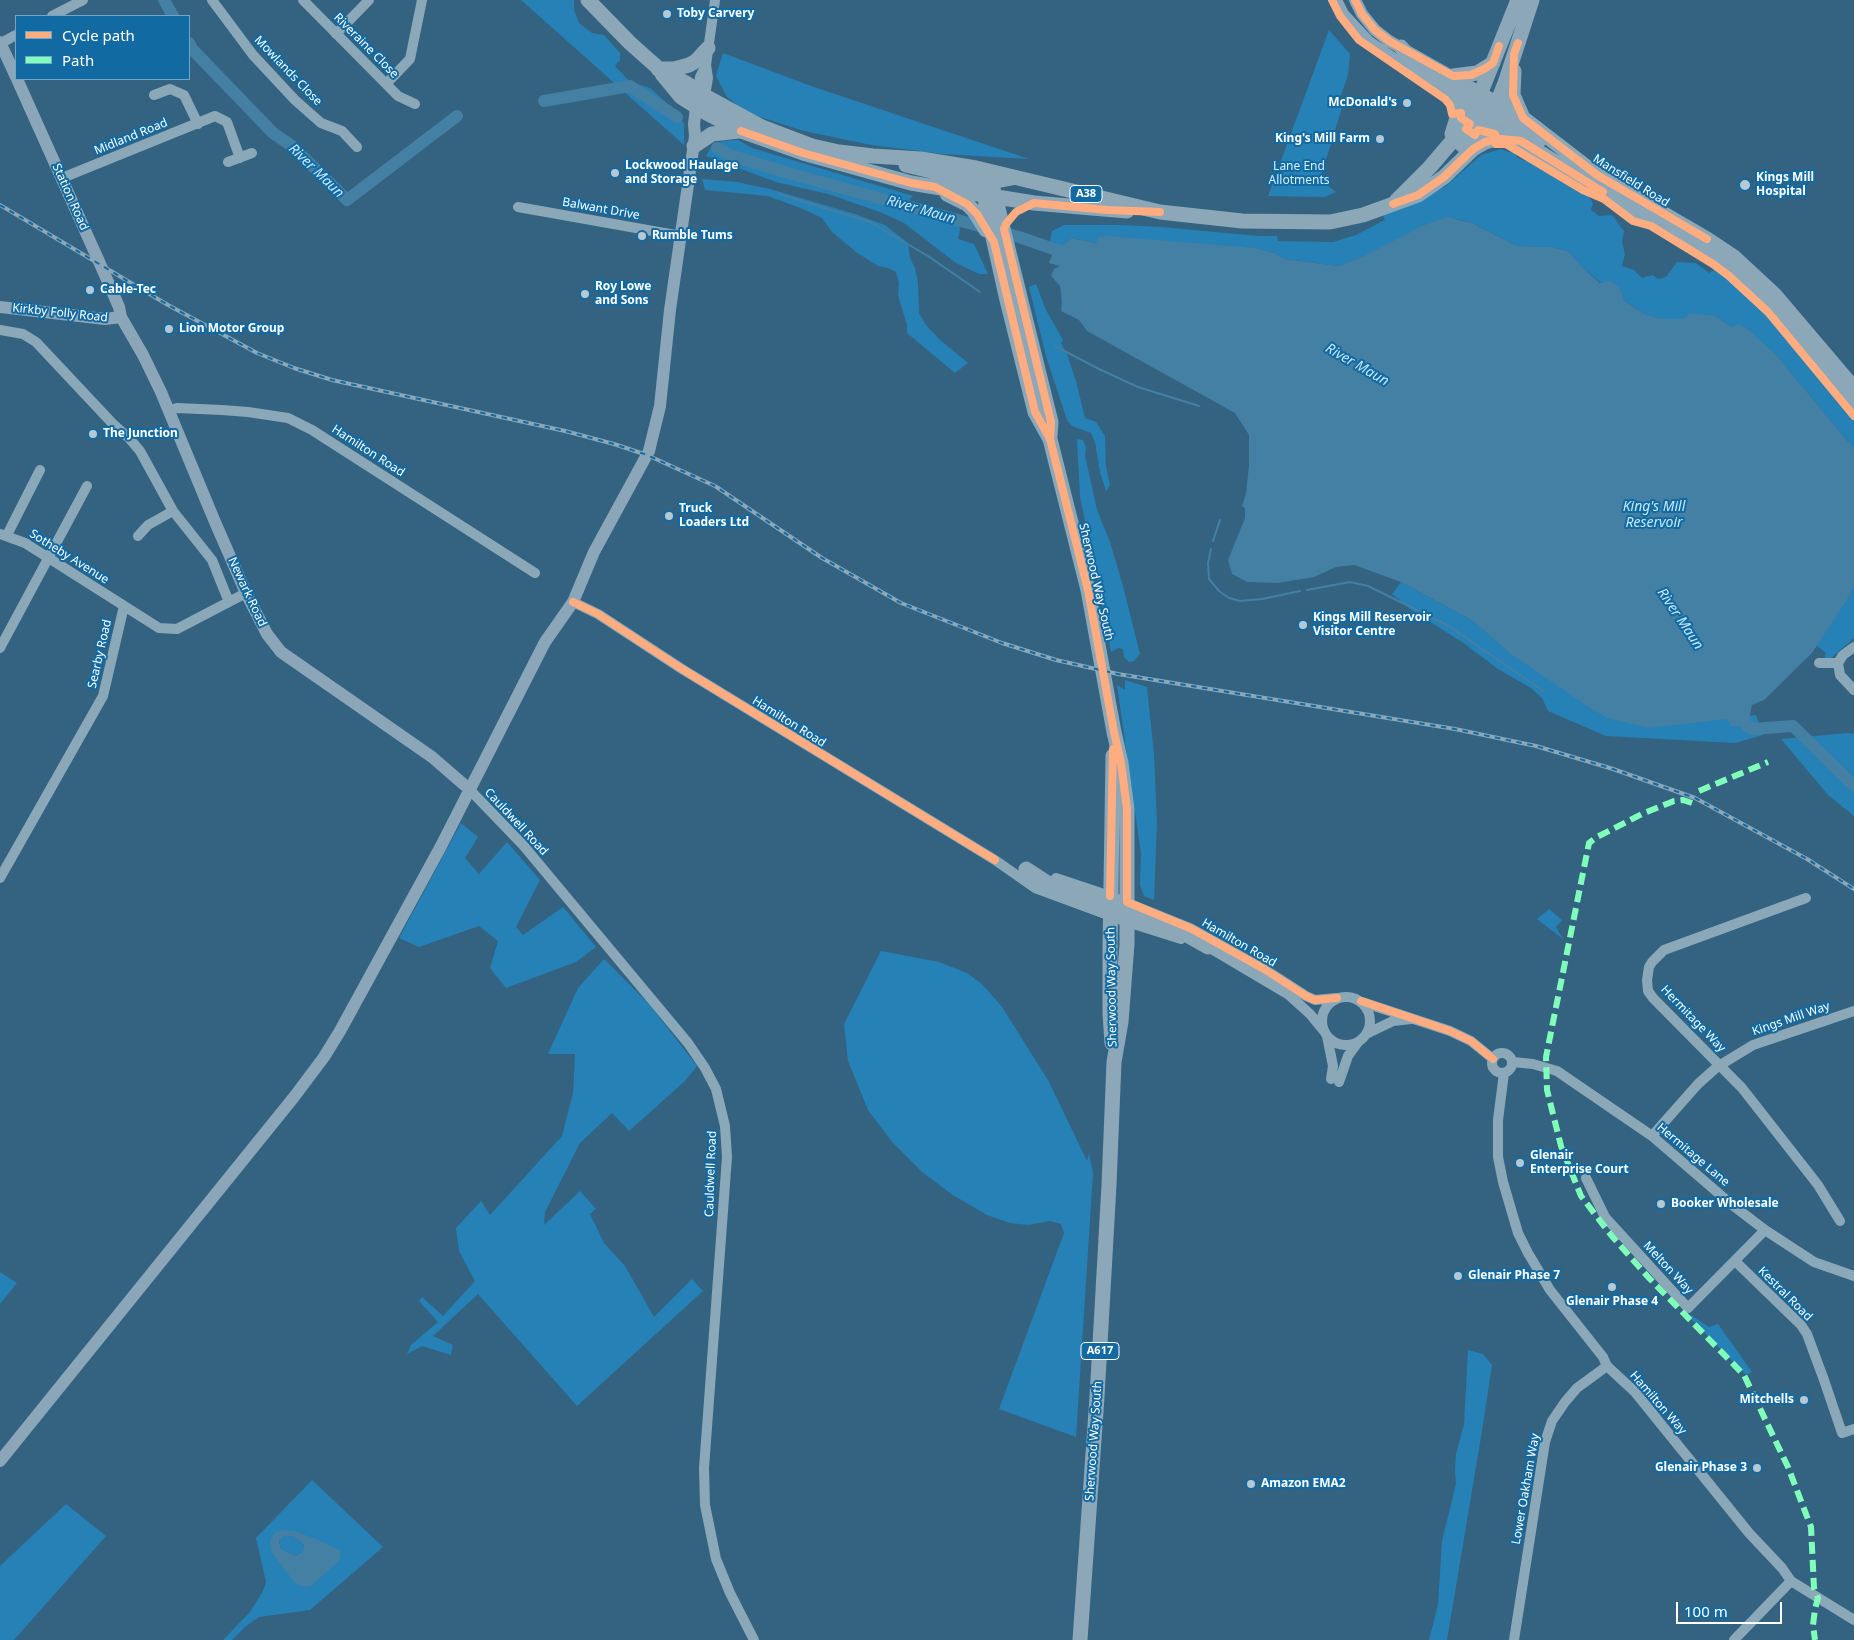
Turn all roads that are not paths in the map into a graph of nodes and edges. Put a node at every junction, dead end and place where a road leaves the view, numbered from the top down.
1 (83, 0) edge
2 (212, 0) edge
3 (303, 0) edge
4 (369, 0) edge
5 (422, 0) edge
6 (588, 0) edge
7 (715, 0) edge
8 (1336, 0) edge
9 (1355, 0) edge
10 (1518, 0) edge
11 (1532, 0) edge
12 (54, 15) edge
13 (336, 34) junction
14 (15, 35) edge
15 (0, 42) edge
16 (1401, 47) junction
17 (708, 48) junction
18 (1514, 54) junction
19 (1493, 63) junction
20 (658, 68) junction
21 (15, 74) edge
22 (1453, 76) junction
23 (18, 80) edge
24 (170, 84) edge
25 (386, 84) junction
26 (154, 95) dead end
27 (1450, 96) junction
28 (701, 101) junction
29 (416, 104) dead end
30 (1485, 107) junction
31 (1523, 118) junction
32 (198, 124) junction
33 (741, 131) junction
34 (695, 141) junction
35 (1521, 141) junction
36 (351, 145) dead end
37 (1449, 145) junction
38 (1473, 149) junction
39 (252, 154) dead end
40 (873, 156) junction
41 (240, 158) junction
42 (228, 162) dead end
43 (1568, 170) junction
44 (62, 178) junction
45 (1012, 178) junction
46 (1412, 184) junction
47 (935, 188) junction
48 (990, 193) junction
49 (1034, 203) junction
50 (1393, 204) junction
51 (518, 207) dead end
52 (1160, 212) junction
53 (996, 222) junction
54 (681, 236) junction
55 (1014, 299) junction
56 (0, 307) edge
57 (121, 317) junction
58 (0, 330) edge
59 (1851, 396) edge
60 (90, 399) joint
61 (168, 411) junction
62 (40, 470) dead end
63 (88, 486) dead end
64 (173, 511) junction
65 (3, 534) edge
66 (138, 536) dead end
67 (48, 558) junction
68 (535, 573) dead end
69 (246, 593) junction
70 (229, 602) junction
71 (573, 602) junction
72 (124, 606) junction
73 (1854, 647) edge
74 (0, 648) edge
75 (1820, 663) dead end
76 (1838, 664) junction
77 (1854, 690) edge
78 (1114, 732) junction
79 (469, 789) junction
80 (995, 860) junction
81 (1026, 869) joint
82 (0, 878) edge
83 (1806, 898) dead end
84 (1119, 910) junction
85 (1208, 946) joint
86 (1337, 998) junction
87 (1361, 1002) junction
88 (1854, 1011) edge
89 (1412, 1019) junction
90 (1325, 1033) junction
91 (1362, 1038) junction
92 (1493, 1059) junction
93 (1114, 1062) junction
94 (1513, 1062) junction
95 (1720, 1066) junction
96 (1504, 1073) junction
97 (1652, 1136) junction
98 (1586, 1178) dead end
99 (1840, 1221) dead end
100 (1765, 1230) junction
101 (1735, 1261) junction
102 (1854, 1276) edge
103 (1607, 1366) junction
104 (1854, 1429) edge
105 (0, 1462) edge
106 (1791, 1582) junction
107 (1854, 1620) edge
108 (754, 1640) edge
109 (1080, 1640) edge
110 (1514, 1640) edge
111 (1734, 1640) edge

1 - 12 street
2 - 36 street, Mowlands Close
3 - 13 street, Riveraine Close
4 - 13 street
5 - 25 street
6 - 20 highway, A38
7 - 17 street
8 - 27 main road, Mansfield Road
9 - 16 main road, Mansfield Road
10 - 19 highway
11 - 18 highway
11 - 30 highway
13 - 25 street, Riveraine Close
14 - 15 street
15 - 21 main road, Station Road
16 - 22 main road, Mansfield Road
16 - 30 highway
17 - 20 highway
17 - 28 street
18 - 30 highway
18 - 31 highway
19 - 22 highway
19 - 30 highway
20 - 28 highway, A38
22 - 30 main road, Mansfield Road
23 - 44 main road, Station Road
24 - 26 street
24 - 32 street
25 - 29 street, Riveraine Close
27 - 30 main road, Mansfield Road
27 - 37 highway
28 - 33 highway, A38
28 - 34 main road
28 - 40 highway, A38
30 - 31 highway, Mansfield Road
30 - 35 main road, Mansfield Road
30 - 37 highway
30 - 38 highway
30 - 43 highway
30 - 46 highway
31 - 59 highway, Mansfield Road
32 - 41 street, Midland Road
32 - 44 street, Midland Road
33 - 34 highway
33 - 47 highway, A38
34 - 54 main road
35 - 38 highway
35 - 43 highway, Mansfield Road
37 - 46 highway
38 - 50 highway, A38
39 - 41 street
40 - 45 highway, A38
40 - 48 highway
41 - 42 street
43 - 59 highway, Mansfield Road
44 - 57 main road, Station Road
45 - 48 highway
45 - 52 highway, A38
46 - 50 highway, A38
47 - 48 highway, A38
47 - 53 highway, A617
48 - 49 highway, A38
48 - 53 highway, Sherwood Way South / A617
49 - 52 highway, A38
49 - 53 highway
50 - 52 highway, A38
51 - 54 street, Balwant Drive
53 - 55 highway, Sherwood Way South / A617
53 - 55 highway, Sherwood Way South / A617
54 - 71 main road
55 - 78 highway, Sherwood Way South / A617
56 - 57 main road, Kirkby Folly Road
57 - 61 main road, Newark Road
58 - 60 street, Kirkby Folly Road
60 - 64 street, Newark Road
61 - 68 street, Hamilton Road
61 - 69 main road, Newark Road
62 - 65 street
63 - 67 street
64 - 66 street
64 - 70 street, Newark Road
65 - 67 street, Sotheby Avenue
67 - 72 street, Sotheby Avenue
67 - 74 street
69 - 70 street, Searby Road
69 - 79 main road, Newark Road
70 - 72 street, Searby Road
71 - 79 main road
71 - 80 street, Hamilton Road
72 - 82 street, Searby Road
73 - 76 street
75 - 76 street
76 - 77 street
78 - 84 highway, Sherwood Way South / A617
78 - 84 highway, Sherwood Way South / A617
79 - 105 main road
79 - 108 street, Cauldwell Road
80 - 81 street, Hamilton Road
80 - 84 street, Hamilton Road
81 - 84 highway
83 - 95 street, Hermitage Way
84 - 85 highway
84 - 86 street, Hamilton Road
84 - 93 highway, Sherwood Way South / A617
84 - 93 highway, Sherwood Way South / A617
85 - 90 street, Hamilton Road
86 - 87 street, Hamilton Road
86 - 90 street
87 - 89 street, Hamilton Road
87 - 91 street
88 - 95 street, Kings Mill Way
89 - 91 street, Hamilton Road
89 - 92 street, Hamilton Road
90 - 91 street, Hamilton Road
90 - 91 street
92 - 94 street
92 - 96 street
93 - 109 highway, Sherwood Way South / A617
94 - 96 street
94 - 97 street, Hermitage Lane
95 - 97 street, Kings Mill Way
95 - 99 street, Hermitage Way
96 - 103 street, Hamilton Way
97 - 100 street, Hermitage Lane
98 - 101 street, Melton Way
100 - 101 street, Melton Way
100 - 102 street, Hermitage Lane
101 - 104 street, Kestral Road
103 - 106 street, Hamilton Way
103 - 110 street, Lower Oakham Way
106 - 107 street, Hamilton Way
106 - 111 street

